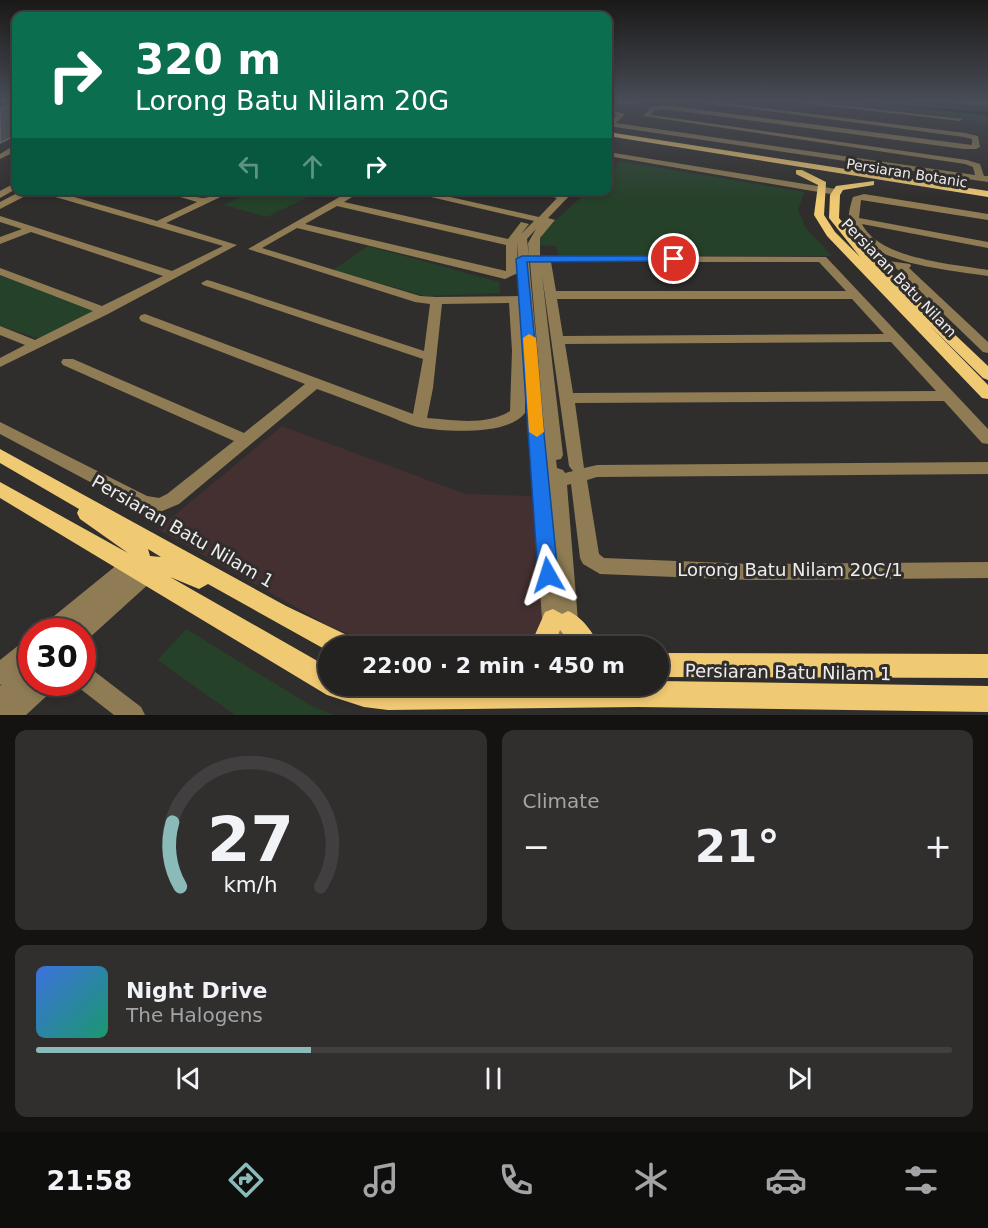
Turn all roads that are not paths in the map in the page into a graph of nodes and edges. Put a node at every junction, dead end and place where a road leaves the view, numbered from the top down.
1 (681, 134) edge
2 (776, 134) edge
3 (797, 134) edge
4 (870, 134) edge
5 (960, 134) edge
6 (612, 135) edge
7 (795, 137) junction
8 (612, 140) edge
9 (681, 148) junction
10 (790, 150) junction
11 (612, 157) edge
12 (786, 159) junction
13 (773, 163) junction
14 (799, 165) junction
15 (984, 179) edge
16 (889, 183) junction
17 (12, 192) edge
18 (823, 192) junction
19 (835, 194) junction
20 (988, 194) edge
21 (19, 195) edge
22 (56, 195) edge
23 (180, 195) edge
24 (221, 195) edge
25 (350, 195) edge
26 (428, 195) edge
27 (559, 195) edge
28 (566, 195) edge
29 (575, 195) edge
30 (988, 200) edge
31 (206, 202) junction
32 (0, 203) edge
33 (336, 203) junction
34 (988, 217) edge
35 (0, 219) edge
36 (540, 219) junction
37 (854, 220) junction
38 (157, 224) junction
39 (296, 225) junction
40 (31, 229) junction
41 (0, 241) edge
42 (510, 243) junction
43 (988, 244) edge
44 (534, 259) junction
45 (862, 260) junction
46 (898, 264) junction
47 (0, 272) edge
48 (988, 273) edge
49 (173, 275) junction
50 (988, 281) edge
51 (207, 283) dead end
52 (551, 295) junction
53 (856, 295) junction
54 (520, 300) junction
55 (436, 301) junction
56 (104, 310) junction
57 (145, 318) dead end
58 (543, 328) junction
59 (0, 330) edge
60 (897, 338) junction
61 (558, 340) junction
62 (36, 345) junction
63 (530, 345) junction
64 (988, 349) edge
65 (429, 357) junction
66 (68, 362) dead end
67 (0, 363) edge
68 (966, 373) junction
69 (988, 374) edge
70 (315, 384) junction
71 (988, 394) edge
72 (949, 396) junction
73 (566, 398) junction
74 (419, 422) junction
75 (0, 426) edge
76 (536, 428) junction
77 (246, 440) junction
78 (988, 440) edge
79 (0, 455) edge
80 (556, 462) junction
81 (988, 468) edge
82 (578, 471) junction
83 (557, 481) junction
84 (0, 489) edge
85 (70, 494) junction
86 (140, 568) junction
87 (988, 570) edge
88 (278, 613) junction
89 (70, 618) edge
90 (93, 618) edge
91 (561, 621) junction
92 (324, 636) edge
93 (550, 636) edge
94 (557, 636) edge
95 (566, 636) edge
96 (576, 636) edge
97 (18, 659) edge
98 (669, 665) edge
99 (988, 666) edge
100 (0, 674) edge
101 (318, 675) edge
102 (18, 686) edge
103 (96, 687) edge
104 (669, 694) edge
105 (29, 696) edge
106 (380, 696) edge
107 (423, 696) edge
108 (988, 699) edge
109 (0, 701) edge
110 (8, 715) edge
111 (133, 715) edge

1 - 10 street
2 - 7 street
3 - 7 street
4 - 5 street
6 - 9 main road, Persiaran Botanic
7 - 10 street
7 - 15 street
8 - 9 main road, Persiaran Botanic
9 - 13 main road, Persiaran Botanic
10 - 12 street
10 - 15 street
11 - 18 street
12 - 13 street
12 - 14 street
13 - 14 main road, Persiaran Botanic
13 - 16 main road, Persiaran Botanic
13 - 18 main road
14 - 20 main road, Persiaran Botanic
16 - 19 main road
16 - 30 main road, Persiaran Botanic
17 - 32 street
18 - 19 street
18 - 45 main road, Persiaran Batu Nilam
19 - 45 main road, Persiaran Batu Nilam
21 - 32 street
22 - 38 street
23 - 31 street
24 - 31 street
25 - 33 street
26 - 36 street
27 - 36 street
28 - 36 street
29 - 36 street
31 - 38 street
33 - 39 street
33 - 42 street
34 - 37 street
35 - 40 street
36 - 42 street
36 - 44 street
37 - 43 street
37 - 48 street
38 - 49 street
39 - 42 street
39 - 55 street
40 - 41 street
40 - 49 street
44 - 52 street
44 - 53 street
44 - 54 street
44 - 58 street
45 - 46 street
45 - 68 main road, Persiaran Batu Nilam
45 - 69 main road, Persiaran Batu Nilam
46 - 50 street
46 - 64 street
47 - 56 street
49 - 56 street
51 - 65 street
52 - 53 street
52 - 61 street
53 - 60 street
54 - 55 street
54 - 63 street
54 - 74 street
55 - 65 street
56 - 62 street
57 - 70 street
58 - 63 street
58 - 80 street
59 - 62 street
60 - 61 street
60 - 72 street
61 - 73 street
62 - 67 street
63 - 76 street
65 - 74 street
66 - 77 street
68 - 69 street
68 - 71 main road, Persiaran Batu Nilam
70 - 74 street
70 - 77 street
72 - 73 street
72 - 78 street
73 - 82 street
75 - 77 street
76 - 83 street
76 - 91 street
79 - 85 main road, Persiaran Batu Nilam 1
80 - 82 street
80 - 83 street
81 - 82 street
82 - 83 street
82 - 87 street, Lorong Batu Nilam 20C/1
83 - 91 street
84 - 86 main road
85 - 86 main road
85 - 88 main road, Persiaran Batu Nilam 1
86 - 88 main road
86 - 89 street
86 - 90 street
86 - 101 main road
88 - 92 main road, Persiaran Batu Nilam 1
91 - 93 main road
91 - 94 street
91 - 95 street
91 - 96 main road
97 - 100 street
98 - 99 main road, Persiaran Batu Nilam 1
102 - 109 street
103 - 111 street
104 - 108 main road, Persiaran Batu Nilam 1
105 - 110 street
106 - 107 main road, Persiaran Batu Nilam 1

